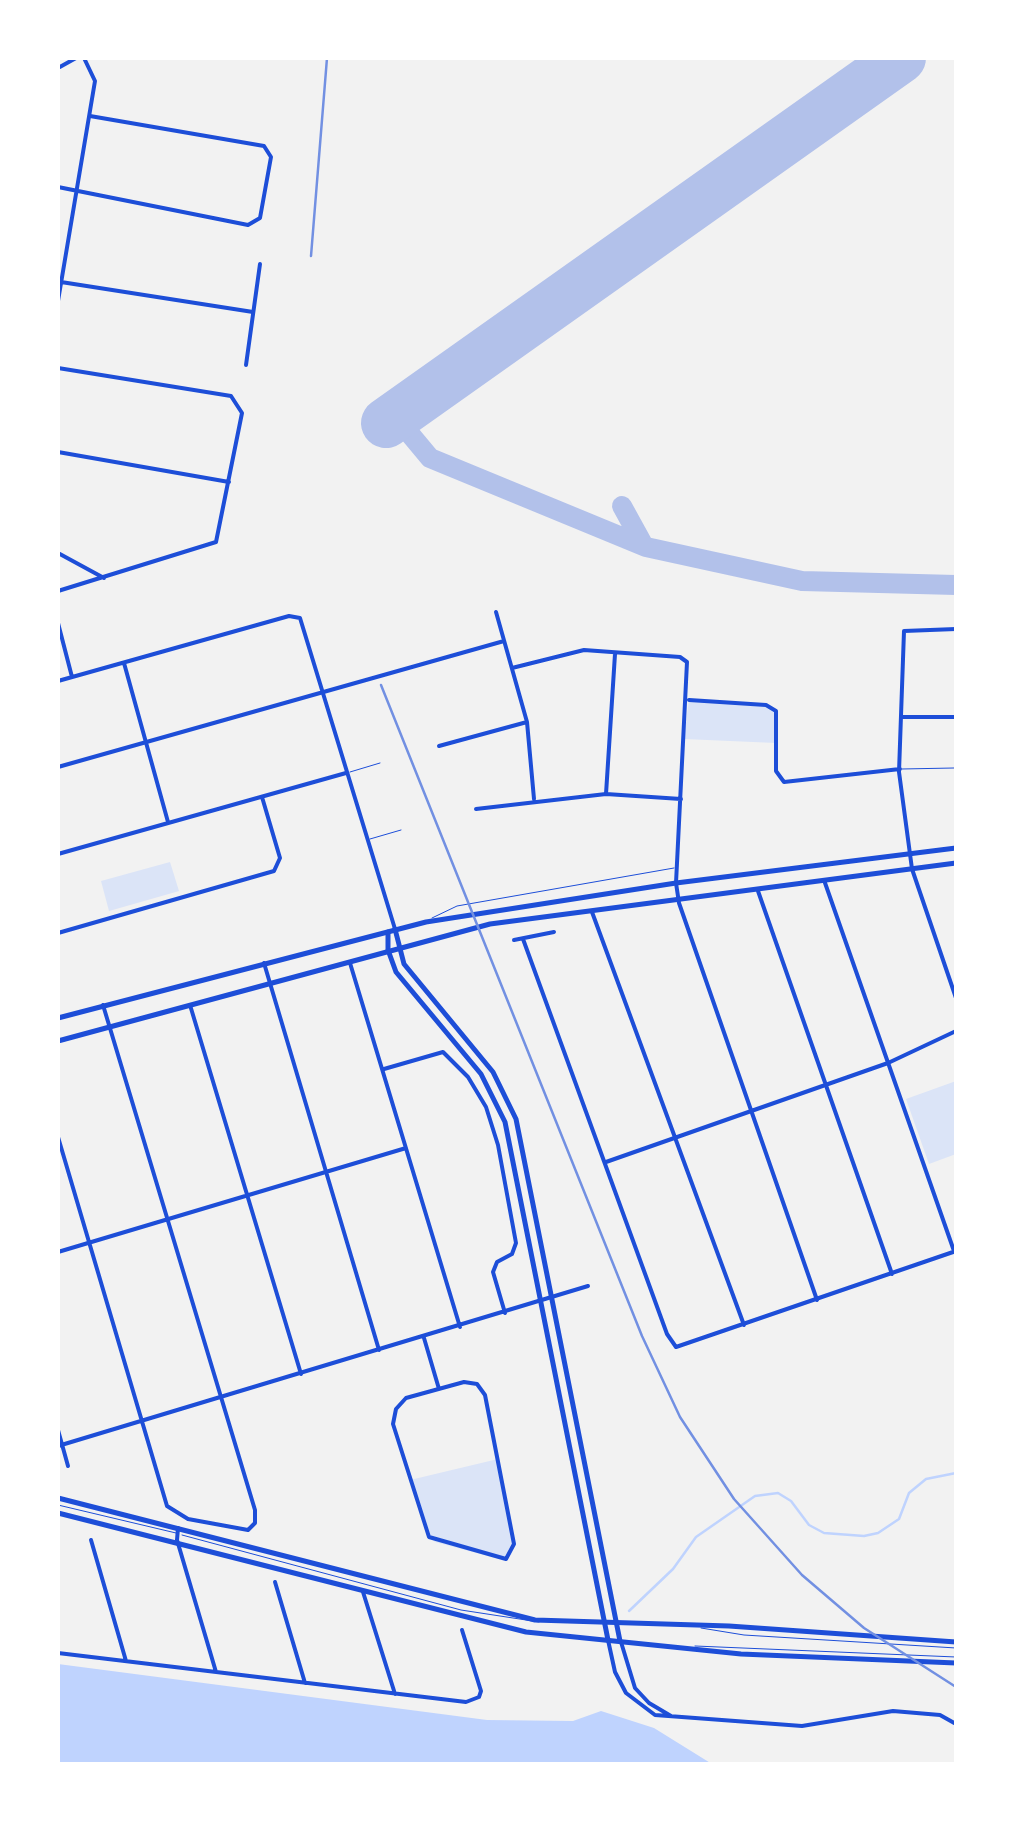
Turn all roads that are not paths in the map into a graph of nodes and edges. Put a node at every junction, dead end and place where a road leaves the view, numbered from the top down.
1 (76, 58) edge
2 (84, 58) edge
3 (58, 68) edge
4 (90, 116) junction
5 (58, 188) edge
6 (77, 195) junction
7 (260, 264) dead end
8 (61, 282) junction
9 (58, 301) edge
10 (253, 312) junction
11 (246, 365) dead end
12 (58, 368) edge
13 (58, 452) edge
14 (230, 482) junction
15 (58, 553) edge
16 (104, 578) junction
17 (58, 590) edge
18 (496, 612) dead end
19 (58, 623) edge
20 (956, 629) edge
21 (504, 642) junction
22 (615, 654) junction
23 (124, 663) junction
24 (512, 668) junction
25 (72, 677) junction
26 (58, 681) edge
27 (324, 692) junction
28 (688, 700) junction
29 (900, 717) junction
30 (956, 718) edge
31 (526, 722) junction
32 (145, 742) junction
33 (439, 746) dead end
34 (380, 762) dead end
35 (58, 767) edge
36 (954, 768) dead end
37 (900, 769) junction
38 (346, 772) junction
39 (778, 778) junction
40 (772, 784) dead end
41 (606, 794) junction
42 (262, 797) junction
43 (534, 799) junction
44 (681, 799) junction
45 (476, 808) dead end
46 (168, 822) junction
47 (401, 830) dead end
48 (366, 840) junction
49 (956, 848) edge
50 (58, 854) edge
51 (909, 856) junction
52 (956, 863) edge
53 (678, 867) junction
54 (912, 869) junction
55 (824, 880) junction
56 (676, 884) junction
57 (758, 888) junction
58 (678, 898) junction
59 (591, 909) junction
60 (426, 922) junction
61 (392, 927) junction
62 (554, 932) dead end
63 (58, 934) edge
64 (523, 939) junction
65 (514, 940) dead end
66 (398, 946) junction
67 (388, 950) junction
68 (350, 962) junction
69 (264, 963) junction
70 (270, 984) junction
71 (956, 998) edge
72 (190, 1004) junction
73 (103, 1006) junction
74 (58, 1018) edge
75 (110, 1027) junction
76 (956, 1031) edge
77 (58, 1040) edge
78 (888, 1063) junction
79 (384, 1069) junction
80 (825, 1084) junction
81 (750, 1110) junction
82 (58, 1137) edge
83 (675, 1138) junction
84 (406, 1148) junction
85 (606, 1162) junction
86 (326, 1172) junction
87 (247, 1195) junction
88 (168, 1219) junction
89 (89, 1243) junction
90 (955, 1251) edge
91 (58, 1252) edge
92 (892, 1274) junction
93 (588, 1286) dead end
94 (553, 1299) junction
95 (817, 1300) junction
96 (542, 1302) junction
97 (505, 1313) junction
98 (744, 1325) junction
99 (460, 1326) junction
100 (424, 1338) junction
101 (380, 1350) junction
102 (301, 1374) junction
103 (438, 1389) junction
104 (220, 1398) junction
105 (142, 1421) junction
106 (58, 1430) edge
107 (60, 1446) edge
108 (68, 1466) dead end
109 (58, 1502) edge
110 (58, 1513) edge
111 (178, 1534) junction
112 (91, 1540) dead end
113 (274, 1582) dead end
114 (363, 1592) junction
115 (605, 1625) junction
116 (618, 1626) junction
117 (696, 1626) junction
118 (462, 1630) dead end
119 (608, 1640) junction
120 (620, 1641) junction
121 (908, 1642) junction
122 (956, 1645) edge
123 (692, 1647) junction
124 (58, 1653) edge
125 (956, 1660) edge
126 (126, 1661) junction
127 (216, 1672) junction
128 (306, 1683) junction
129 (395, 1694) junction
130 (676, 1718) junction
131 (956, 1724) edge

1 - 3 street
2 - 4 street
4 - 6 street
4 - 6 street
5 - 6 street
6 - 8 street
7 - 10 street
8 - 9 street
8 - 10 street
10 - 11 street
12 - 14 street
13 - 14 street
14 - 16 street
15 - 16 street
16 - 17 street
18 - 21 street
19 - 25 street
20 - 29 street
21 - 24 street
21 - 27 street
22 - 24 street
22 - 28 street
22 - 41 street
23 - 25 street
23 - 27 street
23 - 32 street
24 - 31 street
25 - 26 street
27 - 32 street
27 - 38 street
28 - 39 street
28 - 44 street
29 - 30 street
29 - 37 street
31 - 33 street
31 - 43 street
32 - 35 street
32 - 46 street
34 - 38 lane
36 - 37 lane
37 - 39 street
37 - 51 street
38 - 42 street
38 - 48 street
39 - 40 street
41 - 43 street
41 - 44 street
42 - 46 street
42 - 63 street
43 - 45 street
44 - 53 street
46 - 50 street
47 - 48 lane
48 - 61 street
49 - 51 main road
51 - 54 street
51 - 56 main road
52 - 54 main road
53 - 56 street
53 - 60 lane
54 - 55 main road
54 - 71 street
55 - 57 main road
55 - 78 street
56 - 58 street
56 - 60 main road
57 - 58 main road
57 - 80 street
58 - 59 main road
58 - 81 street
59 - 66 main road
59 - 83 street
60 - 61 main road
61 - 66 main road
61 - 67 main road
61 - 69 main road
62 - 64 street
64 - 65 street
64 - 85 street
66 - 67 main road
66 - 94 main road
67 - 68 main road
67 - 96 main road
68 - 70 main road
68 - 79 street
69 - 70 street
69 - 73 main road
70 - 72 main road
70 - 86 street
72 - 75 main road
72 - 87 street
73 - 74 main road
73 - 75 street
75 - 77 main road
75 - 88 street
76 - 78 street
78 - 80 street
78 - 90 street
79 - 84 street
79 - 97 street
80 - 81 street
80 - 92 street
81 - 83 street
81 - 95 street
82 - 89 street
83 - 85 street
83 - 98 street
84 - 86 street
84 - 99 street
85 - 98 street
86 - 87 street
86 - 101 street
87 - 88 street
87 - 102 street
88 - 89 street
88 - 104 street
89 - 91 street
89 - 105 street
90 - 92 street
92 - 95 street
93 - 94 street
94 - 96 street
94 - 116 main road
95 - 98 street
96 - 97 street
96 - 115 main road
97 - 99 street
99 - 100 street
100 - 101 street
100 - 103 street
101 - 102 street
102 - 104 street
103 - 103 street
104 - 105 street
104 - 105 street
105 - 107 street
106 - 107 street
107 - 108 street
109 - 111 main road
110 - 111 main road
111 - 114 main road
111 - 115 main road
111 - 127 street
112 - 126 street
113 - 128 street
114 - 119 main road
114 - 129 street
115 - 116 main road
115 - 119 main road
116 - 117 main road
116 - 120 main road
117 - 121 main road
117 - 121 lane
118 - 129 street
119 - 120 main road
119 - 130 street
120 - 123 main road
120 - 130 street
121 - 122 main road
123 - 125 main road
123 - 125 lane
124 - 126 street
126 - 127 street
127 - 128 street
128 - 129 street
130 - 131 street

